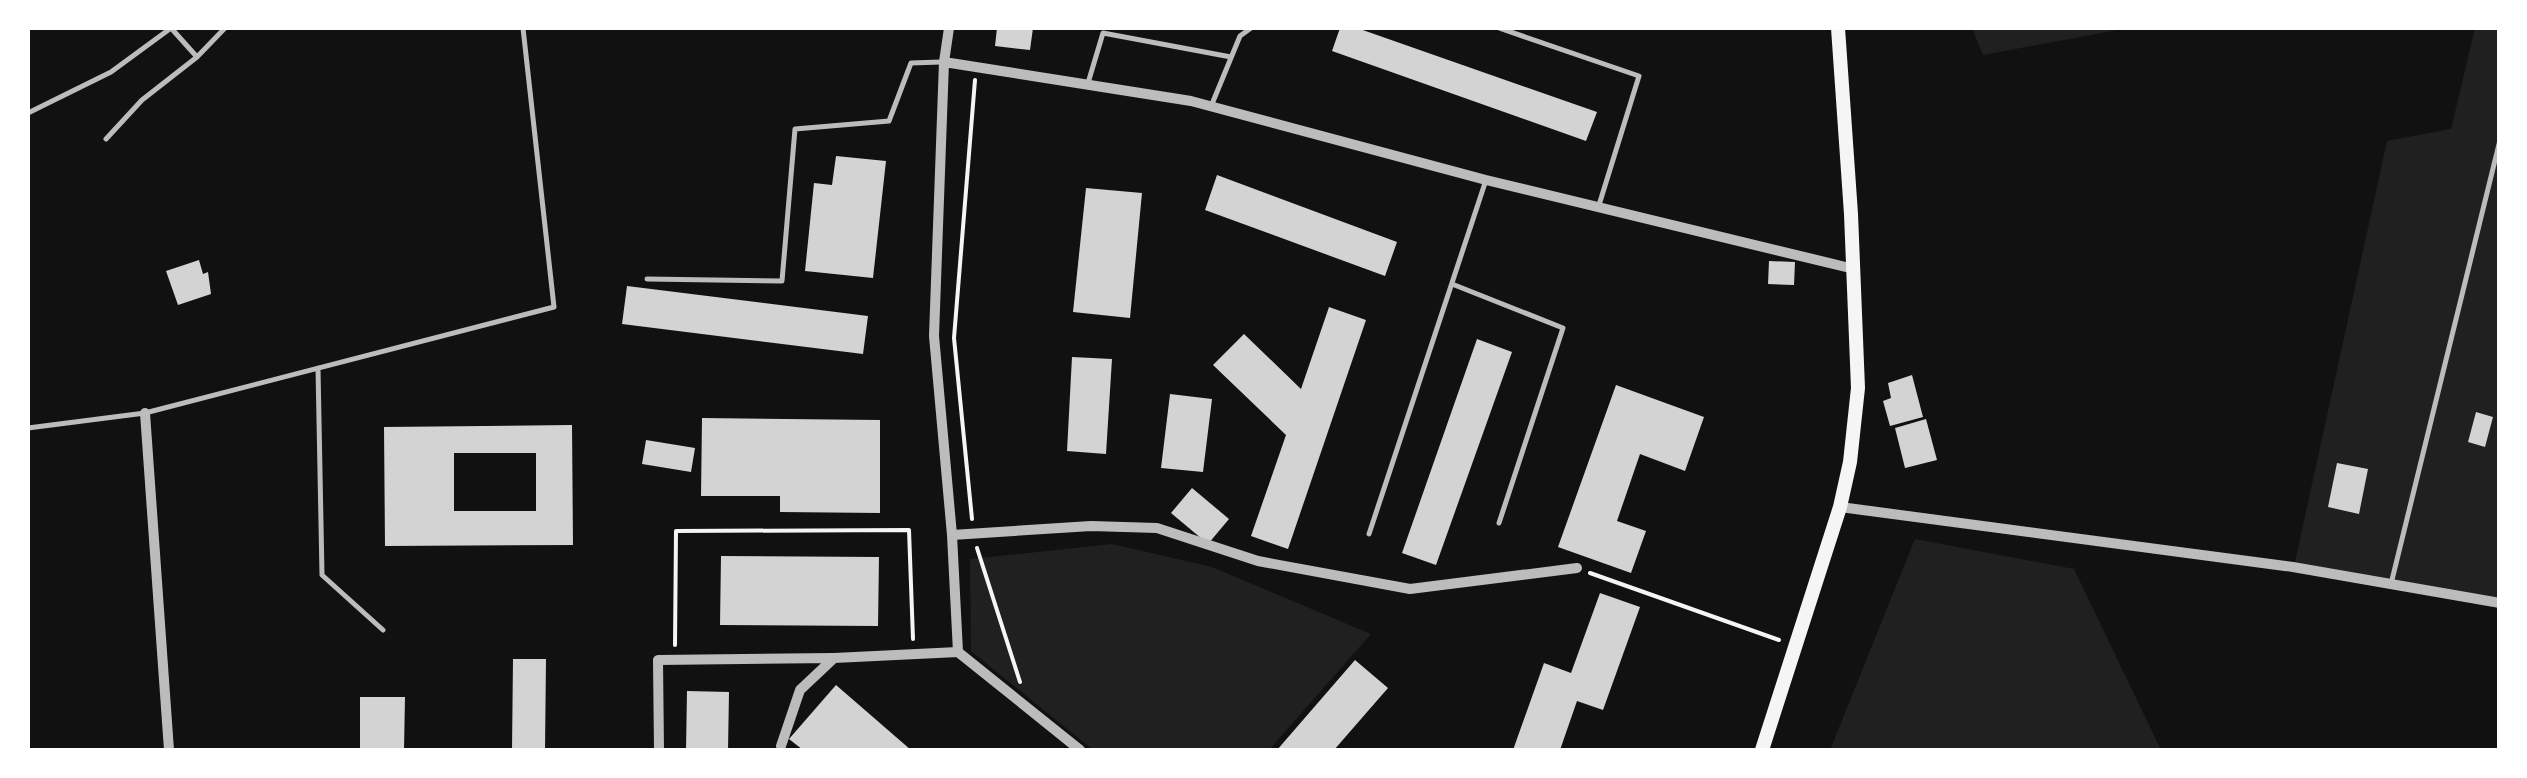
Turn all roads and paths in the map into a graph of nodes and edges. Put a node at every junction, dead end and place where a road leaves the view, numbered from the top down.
1 (171, 28) edge
2 (226, 28) edge
3 (522, 28) edge
4 (949, 28) edge
5 (1251, 28) edge
6 (1499, 28) edge
7 (1838, 28) edge
8 (1231, 57) junction
9 (197, 58) junction
10 (944, 62) junction
11 (976, 66) junction
12 (1088, 84) junction
13 (1211, 106) junction
14 (28, 112) edge
15 (106, 139) dead end
16 (2500, 140) edge
17 (1486, 180) junction
18 (1598, 208) junction
19 (1854, 268) junction
20 (648, 278) dead end
21 (1452, 284) junction
22 (318, 368) junction
23 (145, 414) junction
24 (28, 428) edge
25 (1840, 507) junction
26 (1499, 523) dead end
27 (974, 534) junction
28 (1369, 534) dead end
29 (952, 535) junction
30 (1576, 568) joint
31 (2390, 584) junction
32 (2500, 603) edge
33 (383, 630) dead end
34 (1795, 646) junction
35 (958, 652) junction
36 (914, 654) junction
37 (834, 658) junction
38 (674, 660) junction
39 (1029, 710) junction
40 (783, 749) edge
41 (168, 750) edge
42 (659, 750) edge
43 (1080, 750) edge
44 (1762, 750) edge

1 - 9 lane
1 - 14 lane
2 - 9 lane
3 - 22 lane
4 - 10 street
5 - 8 lane
6 - 18 lane
7 - 19 main road
8 - 12 lane
8 - 13 lane
9 - 15 lane
10 - 11 street
10 - 20 lane
10 - 29 street
11 - 12 street
11 - 27 path
12 - 13 street
13 - 17 street
16 - 31 lane
17 - 18 street
17 - 21 lane
18 - 19 street
19 - 25 main road
21 - 26 lane
21 - 28 lane
22 - 23 lane
22 - 33 lane
23 - 24 lane
23 - 41 street
25 - 31 street
25 - 34 main road
27 - 29 street
27 - 30 street
27 - 39 path
29 - 35 street
30 - 34 path
31 - 32 street
34 - 44 main road
35 - 36 street
35 - 39 street
36 - 37 street
36 - 38 path
37 - 38 street
37 - 40 street
38 - 42 street
39 - 43 street

